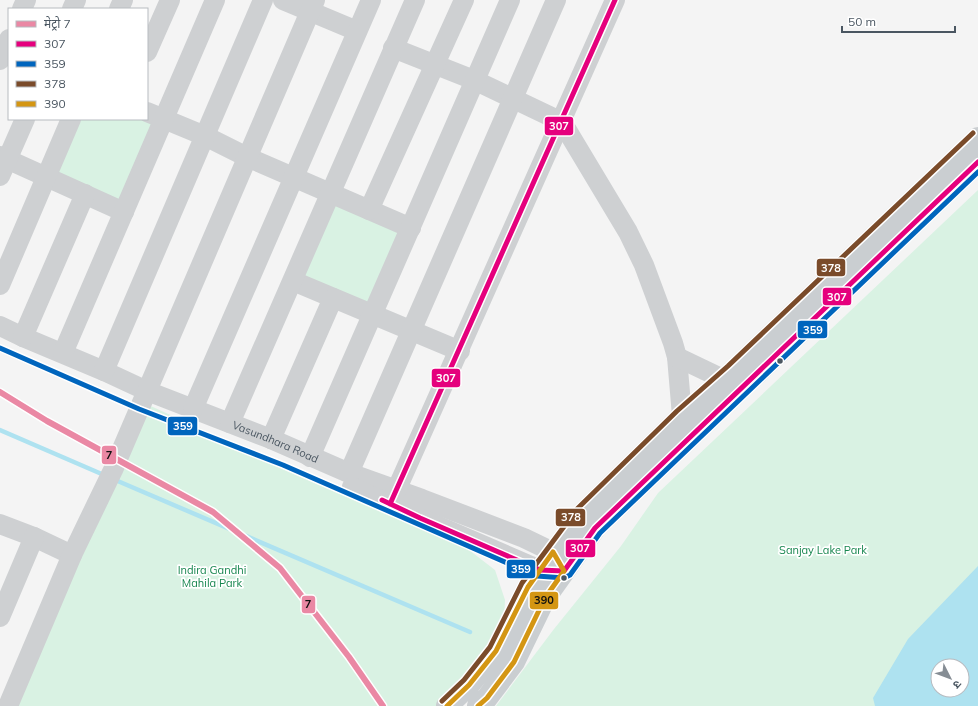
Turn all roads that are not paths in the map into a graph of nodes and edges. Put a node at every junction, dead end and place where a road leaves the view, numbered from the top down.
1 (170, 0) edge
2 (215, 0) edge
3 (263, 0) edge
4 (284, 0) edge
5 (371, 0) edge
6 (415, 0) edge
7 (464, 0) edge
8 (510, 0) edge
9 (556, 0) edge
10 (615, 0) edge
11 (312, 6) edge
12 (358, 31) junction
13 (8, 41) edge
14 (393, 48) junction
15 (148, 50) edge
16 (0, 60) edge
17 (435, 66) junction
18 (474, 80) junction
19 (512, 98) junction
20 (156, 116) edge
21 (24, 120) edge
22 (71, 120) edge
23 (562, 122) junction
24 (205, 136) junction
25 (978, 138) edge
26 (248, 157) junction
27 (978, 162) edge
28 (2, 164) edge
29 (47, 177) junction
30 (295, 177) junction
31 (331, 193) junction
32 (85, 194) junction
33 (370, 210) junction
34 (124, 212) junction
35 (411, 228) junction
36 (292, 281) junction
37 (0, 285) edge
38 (333, 298) junction
39 (373, 315) junction
40 (0, 326) edge
41 (412, 331) junction
42 (23, 337) junction
43 (0, 340) edge
44 (460, 351) junction
45 (63, 353) junction
46 (677, 357) junction
47 (104, 371) junction
48 (723, 379) junction
49 (144, 397) junction
50 (193, 409) junction
51 (682, 416) junction
52 (230, 424) junction
53 (271, 439) junction
54 (310, 457) junction
55 (349, 473) junction
56 (394, 497) junction
57 (0, 524) edge
58 (34, 538) junction
59 (554, 552) junction
60 (72, 555) junction
61 (540, 570) junction
62 (564, 571) junction
63 (0, 617) edge
64 (8, 706) edge
65 (447, 706) edge
66 (478, 706) edge

1 - 15 street
2 - 20 street
3 - 24 street
4 - 11 street
5 - 12 street
6 - 14 street
7 - 17 street
8 - 18 street
9 - 19 street
10 - 23 street
11 - 12 street
11 - 26 street
12 - 30 street
13 - 16 street
14 - 17 street
14 - 31 street
17 - 18 street
17 - 33 street
18 - 19 street
18 - 35 street
19 - 23 street
19 - 41 street
20 - 24 street
20 - 34 street
21 - 28 street
22 - 29 street
23 - 44 street
23 - 46 street
24 - 26 street
24 - 47 street
25 - 48 main road
26 - 30 street
26 - 49 street
27 - 62 main road
28 - 29 street
29 - 32 street
29 - 37 street
30 - 31 street
30 - 50 street
31 - 33 street
31 - 36 street
32 - 34 street
32 - 42 street
33 - 35 street
34 - 45 street
35 - 39 street
36 - 38 street
36 - 52 street
38 - 39 street
38 - 53 street
39 - 41 street
39 - 54 street
40 - 42 street, Vasundhara Road
41 - 44 street
41 - 55 street
42 - 45 street, Vasundhara Road
43 - 49 street, Vasundhara Road
44 - 56 street
45 - 47 street, Vasundhara Road
46 - 48 street
46 - 51 street
47 - 49 street, Vasundhara Road
48 - 51 main road
49 - 50 street, Vasundhara Road
49 - 56 street, Vasundhara Road
49 - 60 street
50 - 52 street, Vasundhara Road
51 - 59 main road
52 - 53 street, Vasundhara Road
53 - 54 street, Vasundhara Road
54 - 55 street, Vasundhara Road
55 - 56 street, Vasundhara Road
56 - 59 street, Vasundhara Road
56 - 61 street, Vasundhara Road
57 - 58 street
58 - 60 street
58 - 63 street
59 - 61 main road
59 - 62 street
60 - 64 street
61 - 62 street
61 - 65 main road
62 - 66 main road

